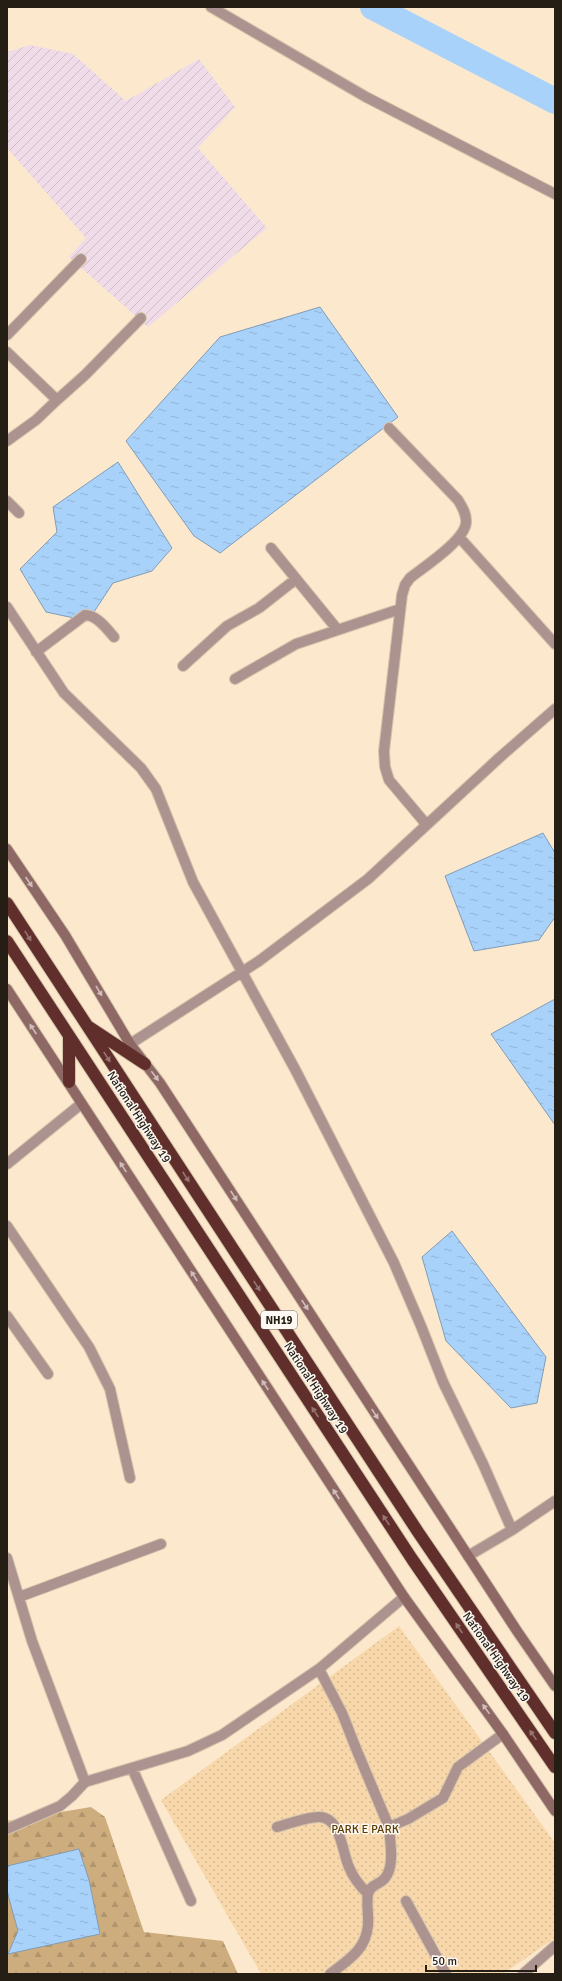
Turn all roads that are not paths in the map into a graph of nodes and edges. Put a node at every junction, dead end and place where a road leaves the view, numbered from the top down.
1 (211, 7) edge
2 (555, 194) edge
3 (81, 259) dead end
4 (141, 318) dead end
5 (7, 335) edge
6 (7, 352) edge
7 (57, 400) junction
8 (388, 428) dead end
9 (7, 441) edge
10 (7, 501) edge
11 (19, 513) dead end
12 (460, 538) junction
13 (271, 548) dead end
14 (296, 579) junction
15 (7, 607) edge
16 (400, 609) junction
17 (337, 629) junction
18 (114, 637) dead end
19 (555, 644) edge
20 (36, 652) junction
21 (183, 666) dead end
22 (235, 679) dead end
23 (555, 709) edge
24 (426, 824) junction
25 (7, 849) edge
26 (7, 903) edge
27 (7, 941) edge
28 (243, 972) junction
29 (7, 989) edge
30 (85, 1024) junction
31 (69, 1036) junction
32 (130, 1044) junction
33 (145, 1064) junction
34 (69, 1082) junction
35 (81, 1104) junction
36 (7, 1164) edge
37 (7, 1226) edge
38 (7, 1316) edge
39 (48, 1374) dead end
40 (130, 1478) dead end
41 (555, 1501) edge
42 (512, 1530) junction
43 (161, 1544) dead end
44 (468, 1556) junction
45 (7, 1558) edge
46 (19, 1597) junction
47 (404, 1597) junction
48 (319, 1669) junction
49 (555, 1686) edge
50 (555, 1733) edge
51 (503, 1734) junction
52 (555, 1767) edge
53 (132, 1768) junction
54 (85, 1782) junction
55 (555, 1811) edge
56 (277, 1827) dead end
57 (389, 1827) junction
58 (7, 1829) edge
59 (368, 1894) junction
60 (191, 1901) dead end
61 (406, 1901) dead end
62 (555, 1946) edge
63 (330, 1974) edge
64 (446, 1974) edge
65 (523, 1974) edge

1 - 2 street
3 - 5 street
4 - 7 street
6 - 7 street
7 - 9 street
8 - 12 street
10 - 11 street
12 - 16 street
12 - 19 street
13 - 14 street
14 - 17 street
14 - 21 street
15 - 20 street
16 - 17 street
16 - 24 street
17 - 22 street
18 - 20 street
20 - 28 street
23 - 24 street
24 - 28 street
25 -> 32 main road
26 -> 30 highway, NH19
27 - 31 highway, National Highway 19 / NH19
28 - 32 street
28 - 42 street
34 -> 29 main road
30 - 33 highway
30 -> 50 highway, NH19
31 - 34 highway
52 -> 31 highway, National Highway 19 / NH19
32 - 33 main road
33 -> 44 main road
34 - 35 main road
35 - 36 street
47 -> 35 main road
37 - 40 street
38 - 39 street
41 - 42 street
42 - 44 street
43 - 46 street
44 - 49 main road
45 - 46 street
46 - 54 street
47 - 48 street
51 -> 47 main road
48 - 53 street
48 - 57 street
51 - 55 main road
51 - 57 street
53 - 54 street
53 - 60 street
54 - 58 street
56 - 59 street
57 - 59 street
59 - 63 street
61 - 64 street
62 - 65 street

